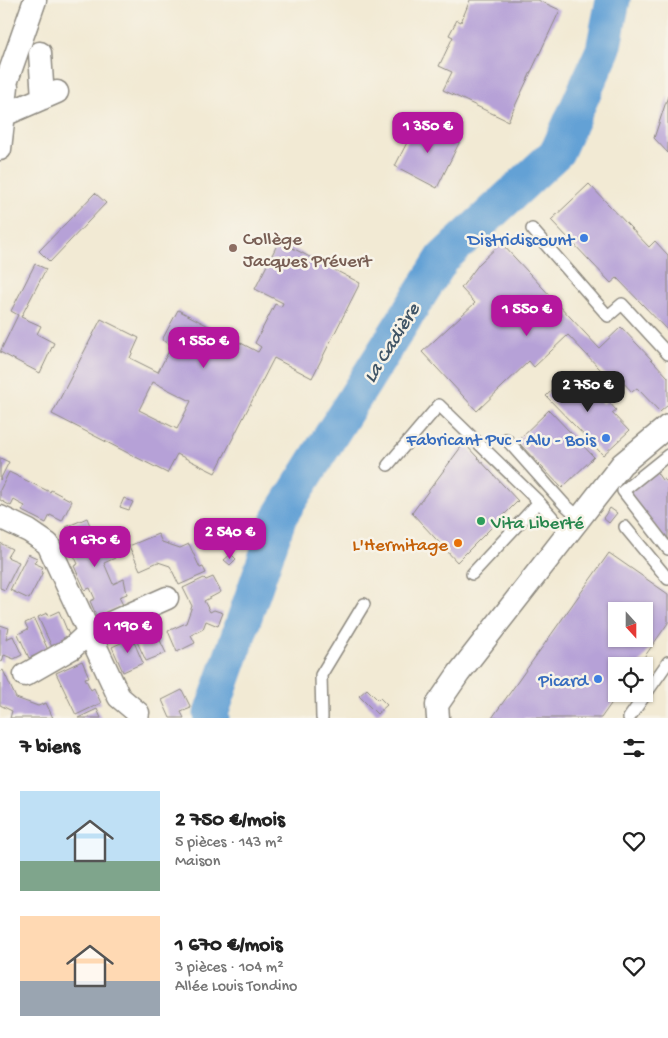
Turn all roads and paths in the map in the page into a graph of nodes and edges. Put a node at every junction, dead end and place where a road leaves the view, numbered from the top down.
1 (35, 0) edge
2 (18, 48) junction
3 (4, 77) edge
4 (2, 107) edge
5 (0, 149) edge
6 (532, 229) dead end
7 (668, 354) edge
8 (668, 426) edge
9 (506, 439) dead end
10 (668, 455) edge
11 (388, 465) dead end
12 (539, 502) junction
13 (0, 517) edge
14 (574, 526) junction
15 (625, 527) dead end
16 (668, 549) edge
17 (472, 574) dead end
18 (668, 579) edge
19 (167, 598) dead end
20 (364, 604) dead end
21 (88, 633) junction
22 (668, 662) edge
23 (25, 674) dead end
24 (138, 713) dead end
25 (322, 718) edge
26 (438, 718) edge
27 (630, 718) edge

1 - 2 street
2 - 3 street
2 - 4 street
3 - 4 street
4 - 5 street
6 - 7 lane
8 - 14 street
9 - 14 lane
10 - 16 lane
11 - 12 lane
12 - 14 lane
12 - 17 lane
13 - 21 street
14 - 26 street
15 - 18 lane
19 - 21 street
20 - 25 lane
21 - 23 street
21 - 24 street
22 - 27 lane

